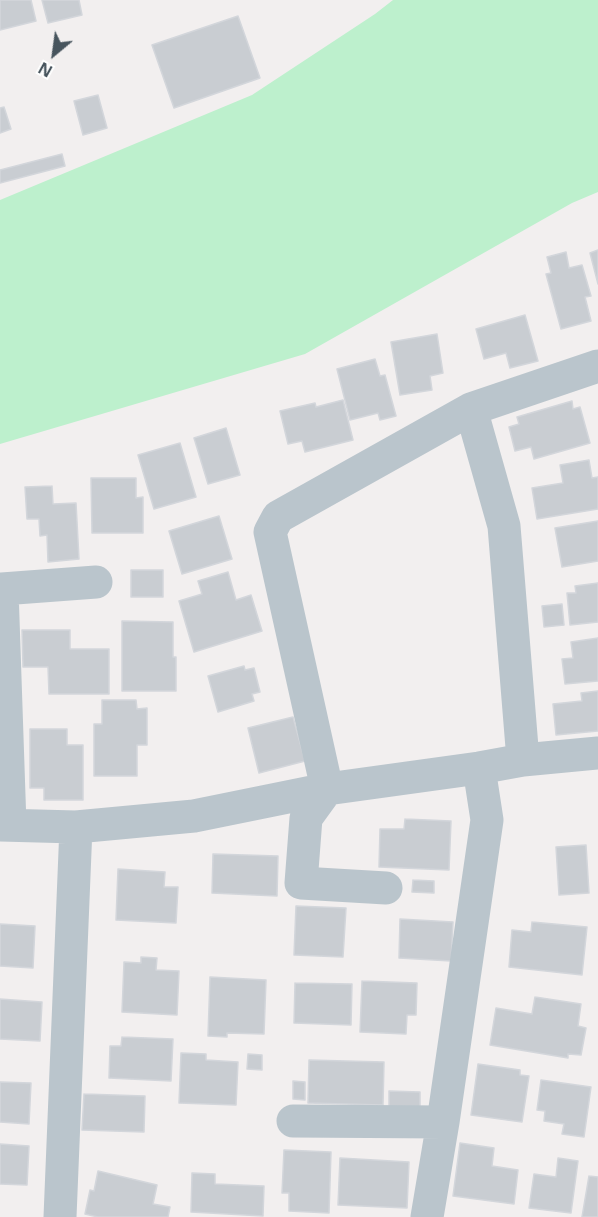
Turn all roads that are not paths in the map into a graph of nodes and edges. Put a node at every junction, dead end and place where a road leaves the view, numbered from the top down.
1 (598, 366) edge
2 (471, 409) junction
3 (96, 582) dead end
4 (598, 753) edge
5 (523, 760) junction
6 (479, 768) junction
7 (327, 789) junction
8 (5, 825) edge
9 (76, 827) junction
10 (386, 888) dead end
11 (293, 1121) dead end
12 (443, 1122) junction
13 (60, 1217) edge
14 (427, 1217) edge

1 - 2 street
2 - 5 street
2 - 7 street
3 - 8 street
4 - 5 street
5 - 6 street
6 - 7 street
6 - 12 street
7 - 9 street
7 - 10 street
8 - 9 street
9 - 13 street
11 - 12 street
12 - 14 street

